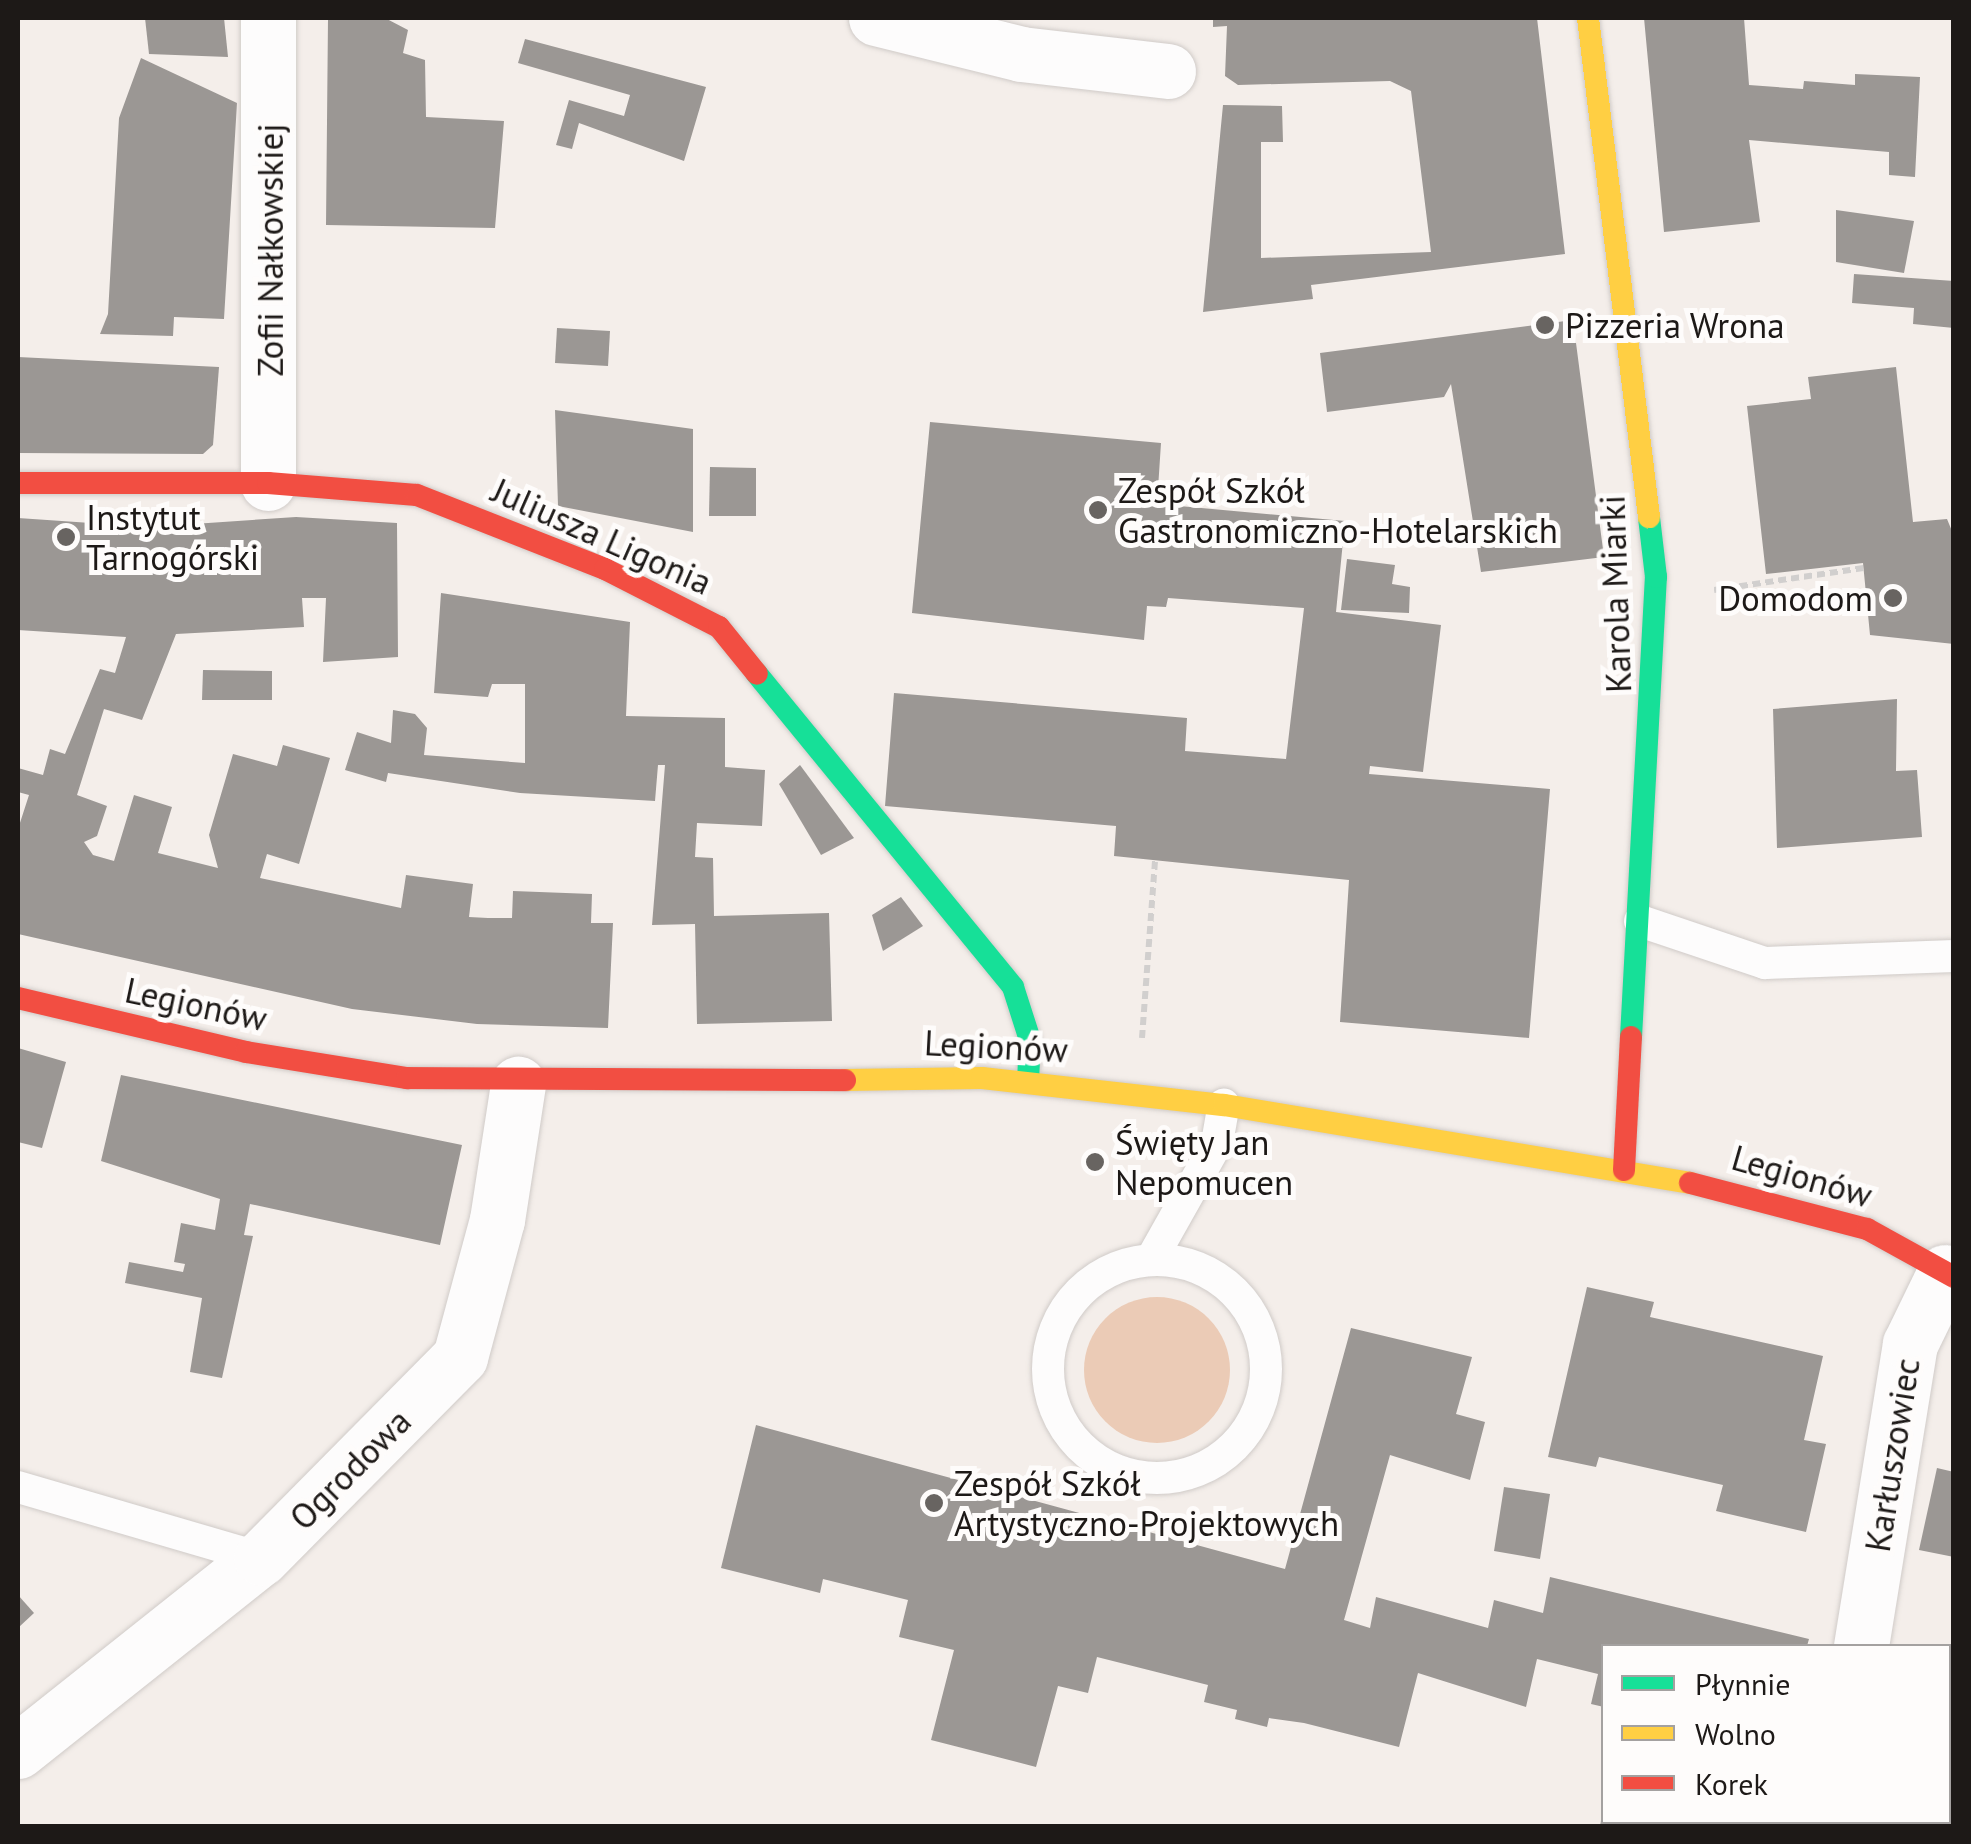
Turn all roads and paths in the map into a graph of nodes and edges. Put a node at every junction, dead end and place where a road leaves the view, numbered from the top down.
1 (268, 18) edge
2 (876, 18) edge
3 (1588, 18) edge
4 (1168, 71) dead end
5 (18, 483) edge
6 (268, 483) junction
7 (1864, 568) dead end
8 (1698, 592) dead end
9 (1155, 860) dead end
10 (1640, 920) junction
11 (1954, 956) edge
12 (18, 998) edge
13 (1141, 1054) dead end
14 (1028, 1081) junction
15 (518, 1084) junction
16 (1224, 1104) junction
17 (1624, 1170) junction
18 (1151, 1260) junction
19 (1950, 1274) edge
20 (18, 1487) edge
21 (262, 1558) junction
22 (1861, 1644) edge
23 (18, 1751) edge

1 - 6 street, Zofii Nałkowskiej
2 - 4 street
3 - 10 street, Karola Miarki
5 - 6 street, Juliusza Ligonia
6 - 14 street, Juliusza Ligonia
7 - 8 path
9 - 13 path
10 - 11 lane
10 - 17 street, Karola Miarki
12 - 15 street, Legionów
14 - 15 street, Legionów
14 - 16 street, Legionów
15 - 21 street, Ogrodowa
16 - 17 street, Legionów
16 - 18 lane
17 - 19 street, Legionów
18 - 18 lane
19 - 22 street, Karłuszowiec
20 - 21 lane
21 - 23 street, Ogrodowa

